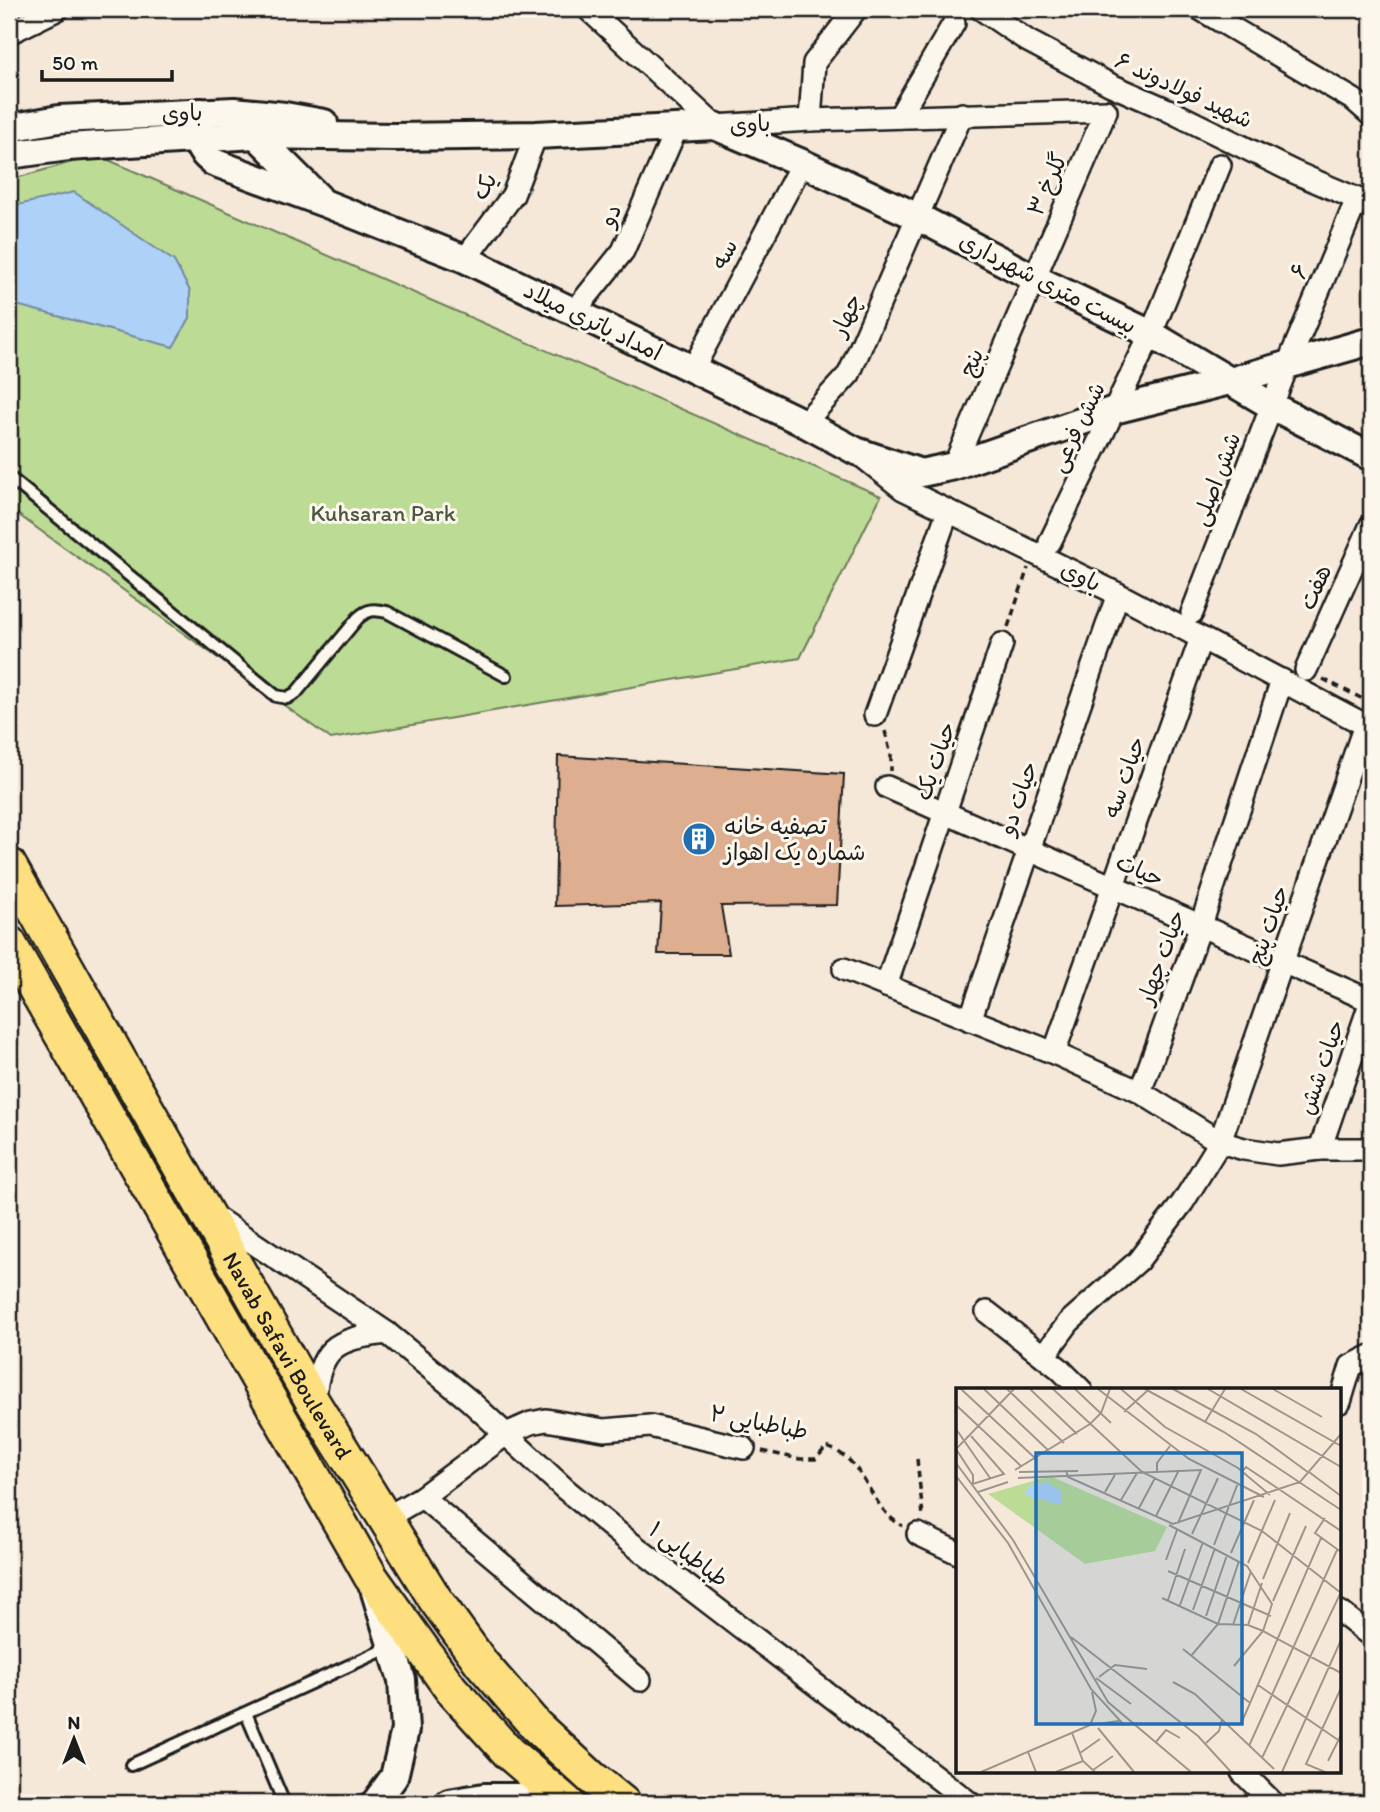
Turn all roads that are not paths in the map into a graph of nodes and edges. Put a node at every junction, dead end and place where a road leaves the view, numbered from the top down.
1 (58, 9) edge
2 (588, 9) edge
3 (856, 9) edge
4 (981, 9) edge
5 (1200, 9) edge
6 (954, 23) dead end
7 (9, 33) edge
8 (234, 111) junction
9 (1106, 111) joint
10 (200, 112) junction
11 (962, 114) junction
12 (1371, 115) edge
13 (899, 117) junction
14 (810, 120) junction
15 (715, 127) junction
16 (9, 128) edge
17 (676, 129) junction
18 (255, 135) junction
19 (536, 135) junction
20 (395, 137) junction
21 (197, 139) junction
22 (9, 155) edge
23 (802, 163) junction
24 (1220, 165) dead end
25 (1364, 202) edge
26 (324, 203) junction
27 (918, 217) junction
28 (465, 259) junction
29 (1034, 278) junction
30 (574, 312) junction
31 (1151, 334) junction
32 (1371, 341) edge
33 (1289, 364) junction
34 (694, 369) junction
35 (1230, 381) junction
36 (1272, 406) junction
37 (1114, 410) junction
38 (804, 423) junction
39 (856, 451) junction
40 (1371, 457) edge
41 (954, 466) junction
42 (9, 477) edge
43 (948, 511) junction
44 (1371, 525) edge
45 (1041, 548) junction
46 (1118, 594) junction
47 (1192, 613) dead end
48 (1201, 638) junction
49 (1002, 644) road end
50 (1306, 670) dead end
51 (506, 676) dead end
52 (1282, 680) junction
53 (874, 715) road end
54 (1368, 726) edge
55 (887, 787) road end
56 (945, 813) junction
57 (1028, 849) junction
58 (9, 865) edge
59 (1113, 887) junction
60 (1200, 925) junction
61 (9, 943) edge
62 (1283, 962) junction
63 (844, 970) dead end
64 (886, 986) junction
65 (1371, 1001) edge
66 (970, 1020) junction
67 (1054, 1053) junction
68 (1140, 1092) junction
69 (1220, 1142) junction
70 (1371, 1149) edge
71 (1320, 1150) junction
72 (207, 1212) junction
73 (986, 1312) dead end
74 (387, 1333) junction
75 (1044, 1356) junction
76 (1371, 1356) edge
77 (1079, 1388) edge
78 (1342, 1395) edge
79 (314, 1404) junction
80 (506, 1434) junction
81 (744, 1448) road end
82 (422, 1497) junction
83 (384, 1519) junction
84 (918, 1534) road end
85 (956, 1552) edge
86 (371, 1577) junction
87 (1342, 1614) edge
88 (1371, 1636) edge
89 (392, 1646) junction
90 (640, 1680) dead end
91 (246, 1713) junction
92 (131, 1765) dead end
93 (1246, 1775) edge
94 (563, 1800) edge
95 (284, 1803) edge
96 (374, 1803) edge
97 (449, 1803) edge
98 (623, 1803) edge
99 (970, 1803) edge
100 (1247, 1803) edge
101 (1273, 1803) edge

1 - 7 street
2 - 15 street
3 - 14 street
4 - 25 street, شهید فولادوند ۶
5 - 12 street
6 - 13 street
8 - 10 street, باوی
8 - 18 street, امداد باتری میلاد
8 - 20 street, باوی
9 - 11 street, باوی
9 - 29 street, گلرخ ۳
10 - 16 street, باوی
10 - 21 street
11 - 13 street, باوی
11 - 27 street, چهار
13 - 14 street, باوی
14 - 15 street, باوی
15 - 17 street, باوی
15 - 23 street, بیست متری شهرداری
17 - 19 street, باوی
17 - 30 street, دو
18 - 20 street, باوی
18 - 21 street, باوی
18 - 26 street, امداد باتری میلاد
19 - 20 street, باوی
19 - 28 street, یک
21 - 22 street, باوی
21 - 26 street, امداد باتری میلاد
23 - 27 street, بیست متری شهرداری
23 - 34 street, سه
24 - 31 street, شش فرعی
25 - 33 street, ۶
26 - 28 street, امداد باتری میلاد
27 - 29 street, بیست متری شهرداری
27 - 38 street, چهار
28 - 30 street, امداد باتری میلاد
29 - 31 street, بیست متری شهرداری
29 - 41 street, پنج
30 - 34 street, امداد باتری میلاد
31 - 35 street, بیست متری شهرداری
31 - 37 street, شش فرعی
32 - 33 street
33 - 35 street
33 - 36 street, شش اصلی
34 - 38 street, امداد باتری میلاد
35 - 36 street, بیست متری شهرداری
35 - 37 street
36 - 40 street, بیست متری شهرداری
36 - 47 street, شش اصلی
37 - 41 street
37 - 45 street, شش فرعی
38 - 39 street, امداد باتری میلاد
39 - 41 street
39 - 43 street, باوی
42 - 51 lane
43 - 45 street, باوی
43 - 53 street
44 - 50 street, هفت
45 - 46 street, باوی
46 - 48 street, باوی
46 - 57 street, حیات دو
48 - 52 street, باوی
48 - 59 street, حیات سه
49 - 56 street, حیات یک
52 - 54 street, باوی
52 - 60 street, حیات چهار
54 - 62 street, حیات پنج
55 - 56 street, حیات
56 - 57 street, حیات
56 - 64 street, حیات یک
57 - 59 street, حیات
57 - 66 street, حیات دو
58 - 72 main road, Navab Safavi Boulevard
59 - 60 street, حیات
59 - 67 street, حیات سه
60 - 62 street, حیات
60 - 68 street, حیات چهار
61 - 86 main road, Navab Safavi Boulevard
62 - 65 street, حیات
62 - 69 street, حیات پنج
63 - 64 street
64 - 66 street
65 - 71 street, حیات شش
66 - 67 street
67 - 68 street
68 - 69 street
69 - 71 street
69 - 75 street, حیات پنج
70 - 71 street
72 - 74 street, طباطبایی ۱
72 - 79 main road, Navab Safavi Boulevard
73 - 75 street
74 - 79 street
74 - 80 street, طباطبایی ۱
75 - 77 street
76 - 78 street
79 - 83 main road, Navab Safavi Boulevard
80 - 81 street, طباطبایی ۲
80 - 82 street, طباطبایی ۲
80 - 99 street, طباطبایی ۱
82 - 83 street, طباطبایی ۲
82 - 90 street
83 - 98 main road, Navab Safavi Boulevard
84 - 85 street
86 - 89 street
86 - 94 main road, Navab Safavi Boulevard
87 - 88 street
89 - 91 lane
89 - 96 street
91 - 92 lane
91 - 95 lane
93 - 100 street
93 - 101 street
94 - 97 street

